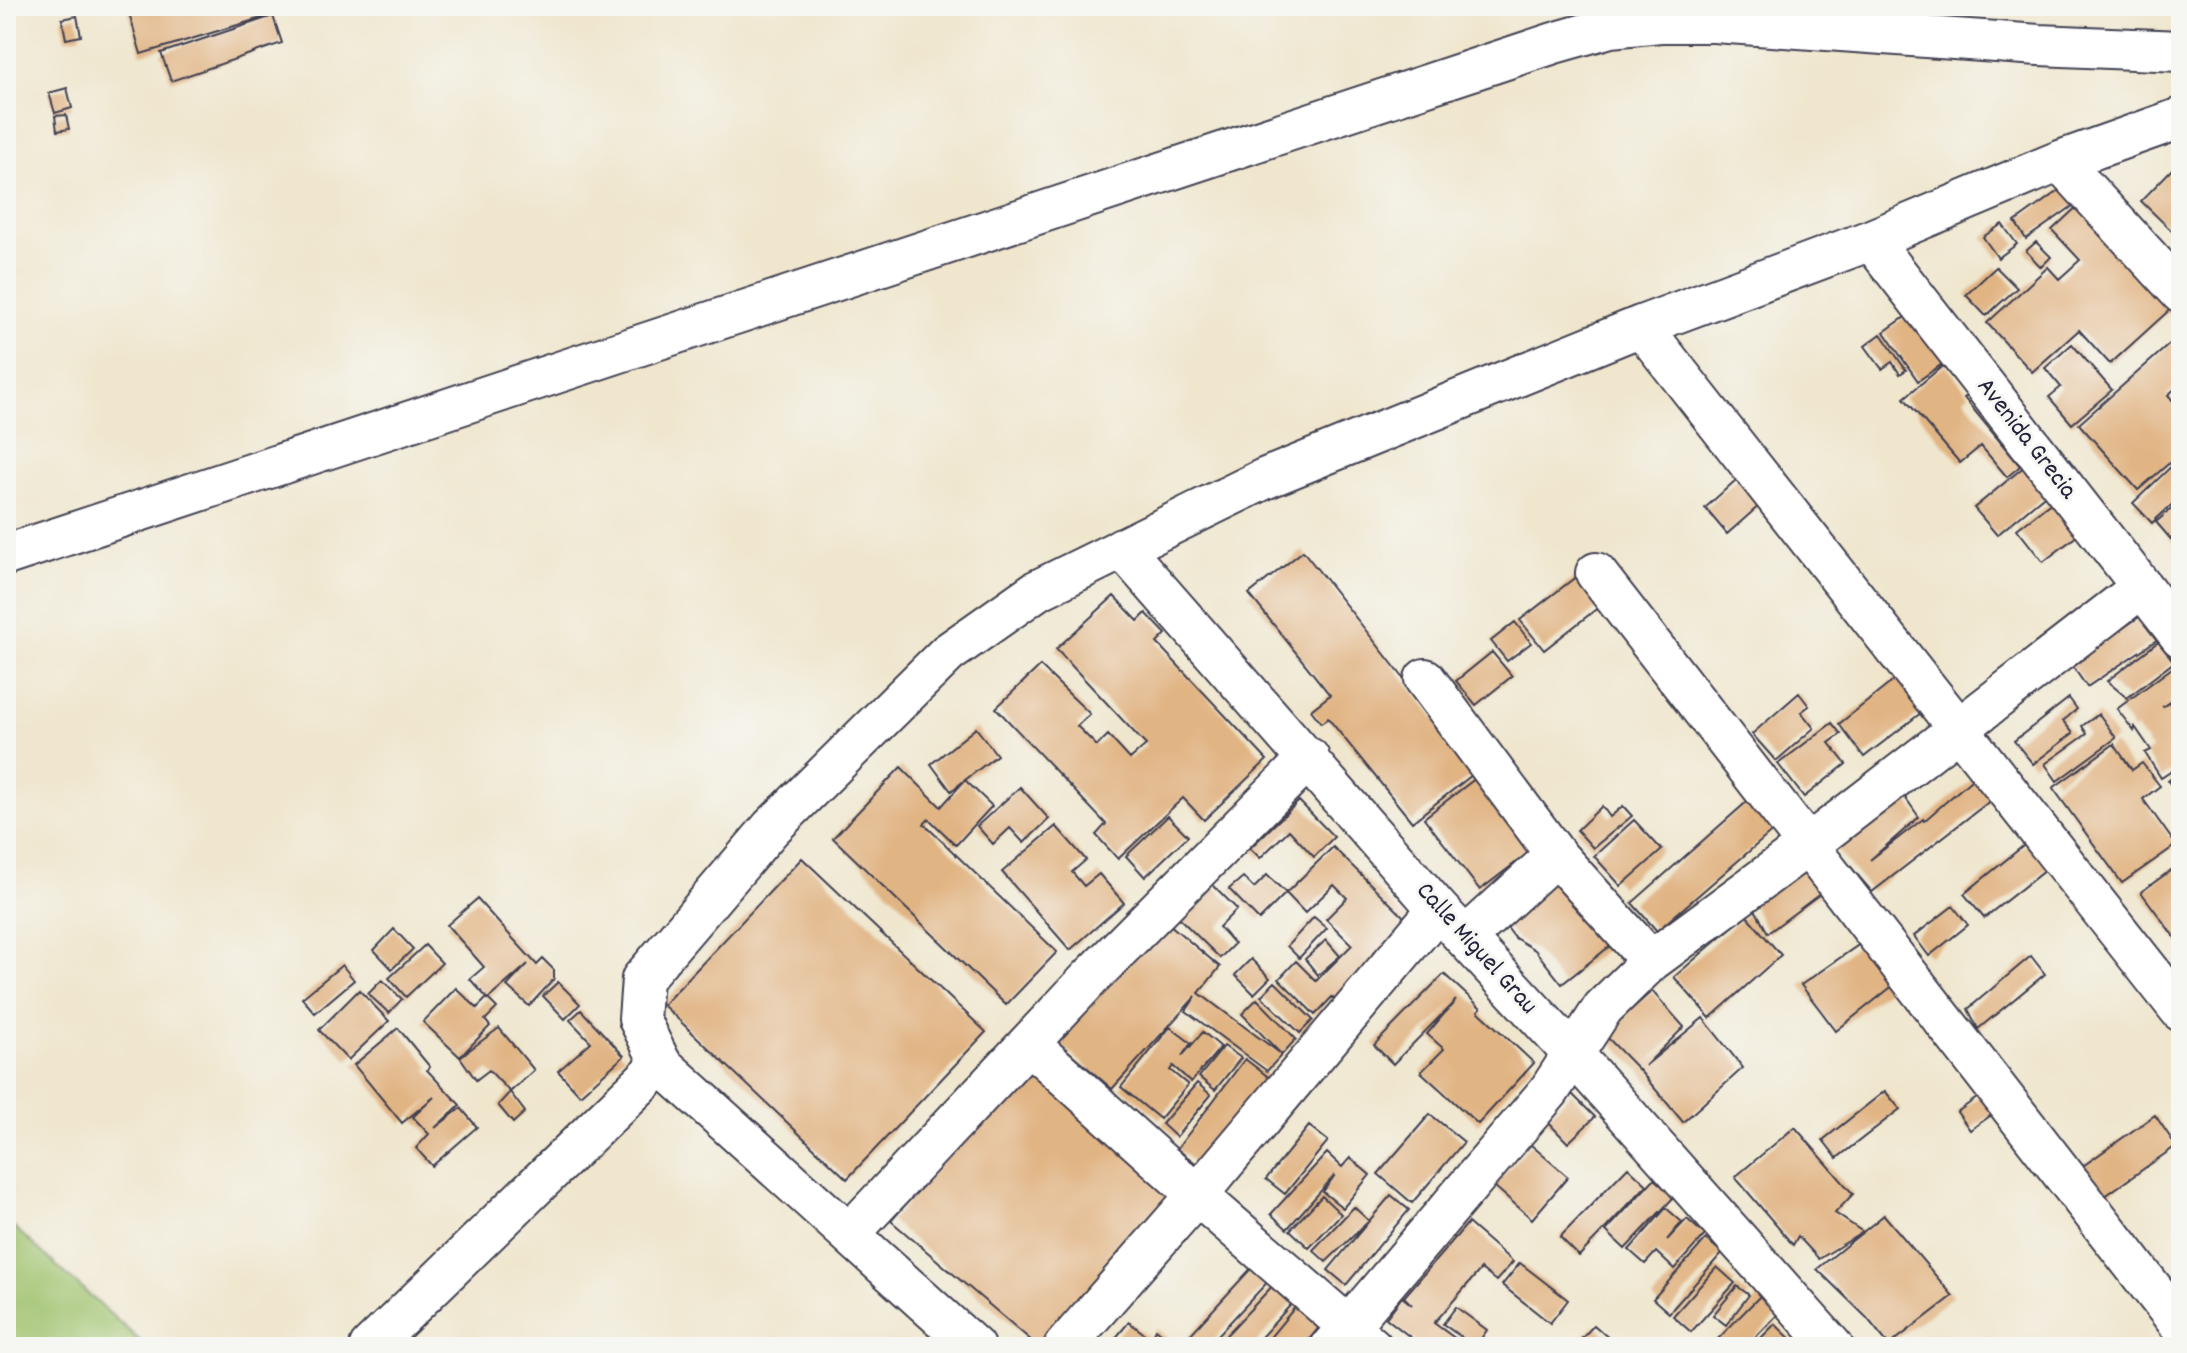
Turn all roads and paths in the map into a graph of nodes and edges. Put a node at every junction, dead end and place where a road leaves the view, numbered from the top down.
1 (2181, 51) edge
2 (2181, 118) edge
3 (2060, 161) junction
4 (1871, 240) junction
5 (2181, 293) edge
6 (1641, 326) junction
7 (1122, 548) junction
8 (6, 555) edge
9 (1596, 573) dead end
10 (2142, 587) junction
11 (2181, 637) edge
12 (1425, 679) dead end
13 (1959, 729) junction
14 (1309, 758) junction
15 (1808, 845) junction
16 (1556, 855) junction
17 (1438, 909) junction
18 (1465, 938) junction
19 (1651, 961) junction
20 (2181, 1011) edge
21 (1029, 1044) junction
22 (1573, 1054) junction
23 (661, 1064) junction
24 (1197, 1195) junction
25 (849, 1234) junction
26 (2181, 1326) edge
27 (1350, 1340) edge
28 (370, 1347) edge
29 (974, 1347) edge
30 (1064, 1347) edge
31 (1833, 1347) edge

1 - 8 street
2 - 3 street
3 - 4 street
3 - 5 street
4 - 6 street
4 - 10 street, Avenida Grecia
6 - 7 street
6 - 13 street
7 - 14 street, Calle Miguel Grau
7 - 23 street
9 - 15 street
10 - 11 street, Avenida Grecia
10 - 13 street
12 - 16 street
13 - 15 street
13 - 20 street
14 - 17 street, Calle Miguel Grau
14 - 21 street
15 - 19 street
15 - 26 street
16 - 18 street
16 - 19 street
17 - 18 street, Calle Miguel Grau
17 - 24 street
18 - 22 street, Calle Miguel Grau
19 - 22 street
21 - 24 street
21 - 25 street
22 - 27 street
22 - 31 street, Calle Miguel Grau
23 - 25 street
23 - 28 street
24 - 27 street
24 - 30 street
25 - 29 street

